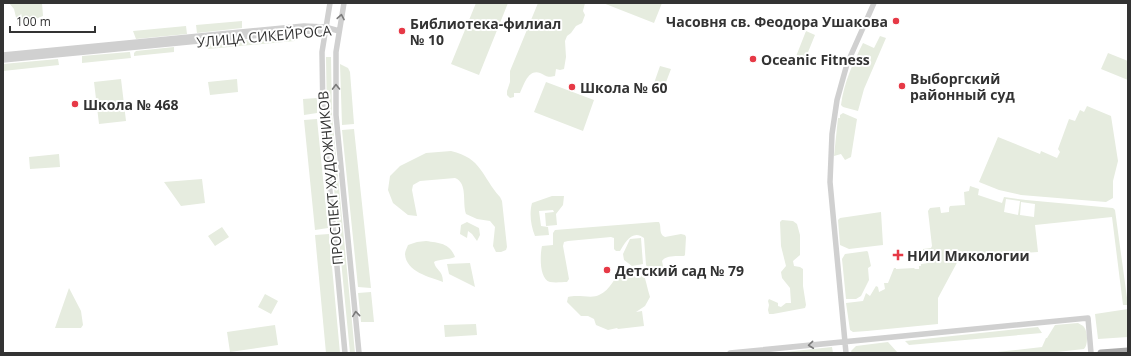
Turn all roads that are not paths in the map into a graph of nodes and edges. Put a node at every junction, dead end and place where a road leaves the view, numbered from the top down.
1 (330, 3) edge
2 (344, 3) edge
3 (874, 3) edge
4 (325, 29) junction
5 (339, 30) junction
6 (3, 55) edge
7 (3, 60) edge
8 (844, 342) junction
9 (775, 351) edge
10 (1128, 351) edge
11 (345, 353) edge
12 (359, 353) edge
13 (730, 353) edge
14 (846, 353) edge
15 (1091, 353) edge
16 (1101, 353) edge

1 - 4 street, ПРОСПЕКТ ХУДОЖНИКОВ
5 -> 2 street, ПРОСПЕКТ ХУДОЖНИКОВ
3 - 8 street
4 - 5 street, УЛИЦА СИКЕЙРОСА
4 - 6 street, УЛИЦА СИКЕЙРОСА
4 - 7 street, УЛИЦА СИКЕЙРОСА
4 - 11 street, ПРОСПЕКТ ХУДОЖНИКОВ
12 -> 5 street, ПРОСПЕКТ ХУДОЖНИКОВ
8 -> 9 street
8 - 14 street
8 - 15 street
9 - 13 street
10 - 16 main road

